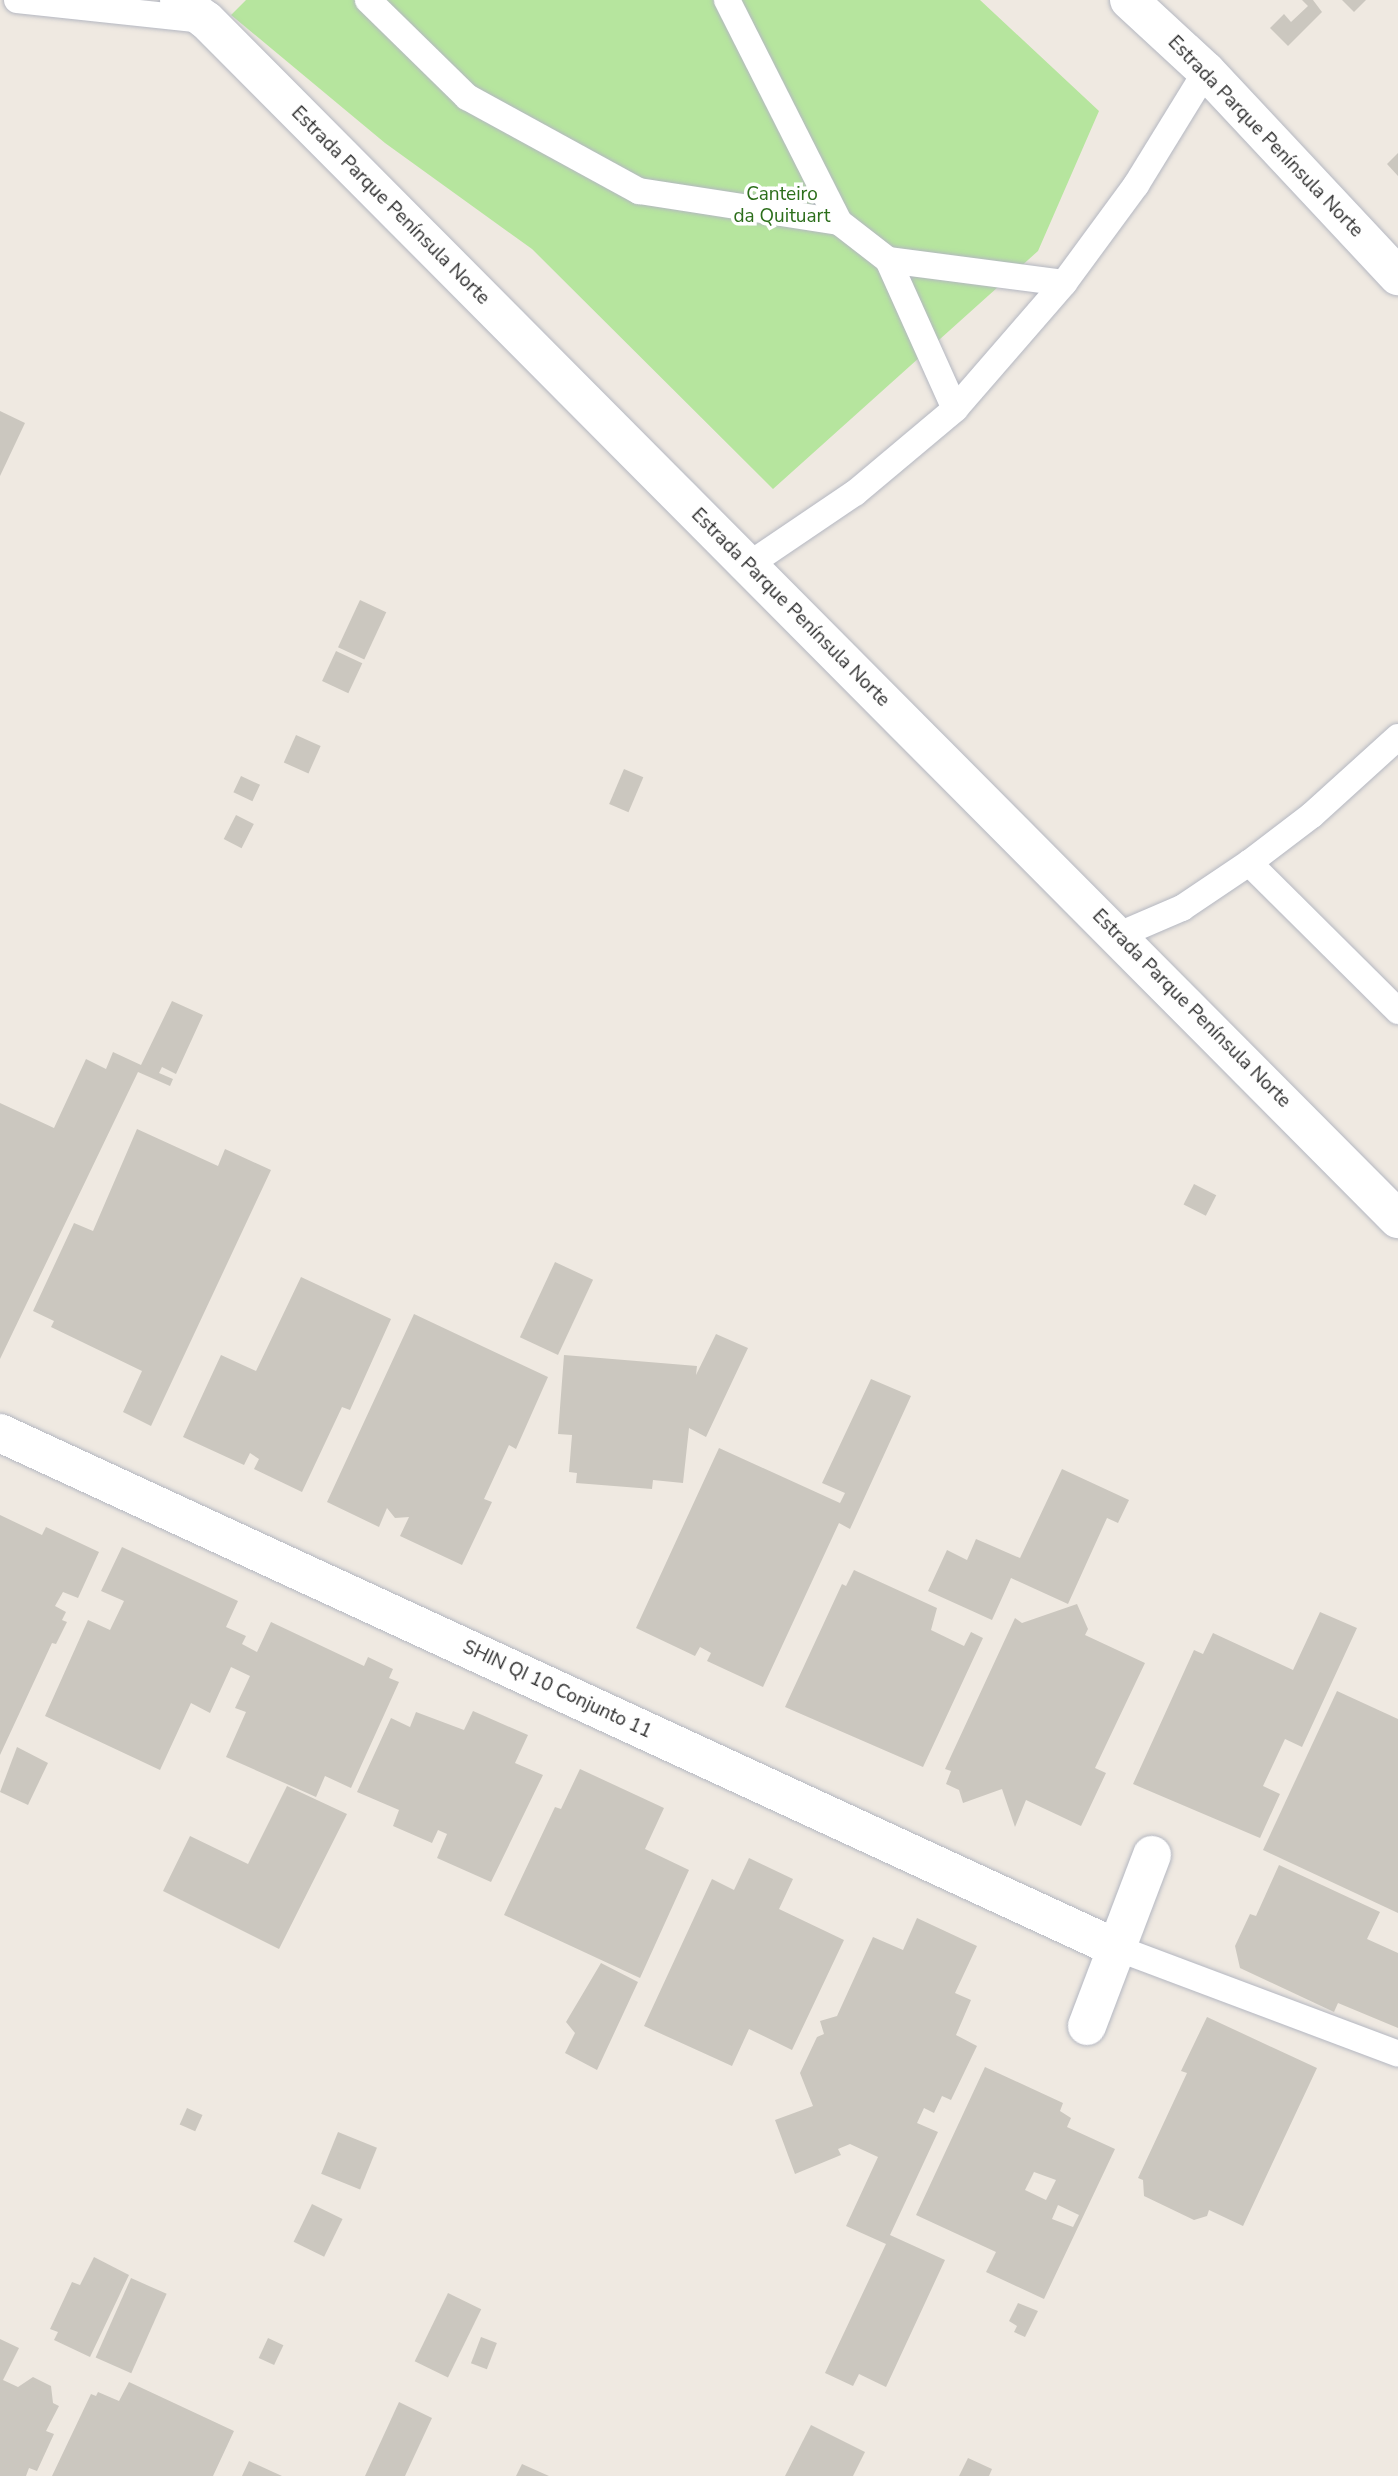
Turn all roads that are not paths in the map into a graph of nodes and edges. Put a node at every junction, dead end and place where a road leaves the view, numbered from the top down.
1 (17, 0) edge
2 (368, 0) edge
3 (727, 0) edge
4 (1129, 0) edge
5 (192, 10) edge
6 (1206, 71) junction
7 (839, 222) junction
8 (888, 260) junction
9 (1398, 276) edge
10 (1064, 283) junction
11 (955, 409) junction
12 (747, 566) junction
13 (1398, 737) edge
14 (1249, 863) junction
15 (1119, 935) junction
16 (1398, 1011) edge
17 (1398, 1219) edge
18 (0, 1433) edge
19 (1152, 1855) dead end
20 (1114, 1947) junction
21 (1087, 2026) dead end
22 (1398, 2054) edge

1 - 5 lane
2 - 7 lane
3 - 7 lane
4 - 6 main road, Estrada Parque Península Norte
5 - 12 main road, Estrada Parque Península Norte
6 - 9 main road, Estrada Parque Península Norte
6 - 10 lane
7 - 8 lane
8 - 10 lane
8 - 11 lane
10 - 11 lane
11 - 12 lane
12 - 15 main road, Estrada Parque Península Norte
13 - 14 lane
14 - 15 lane
14 - 16 lane
15 - 17 main road, Estrada Parque Península Norte
18 - 20 main road, SHIN QI 10 Conjunto 11
19 - 20 main road
20 - 21 main road
20 - 22 lane

